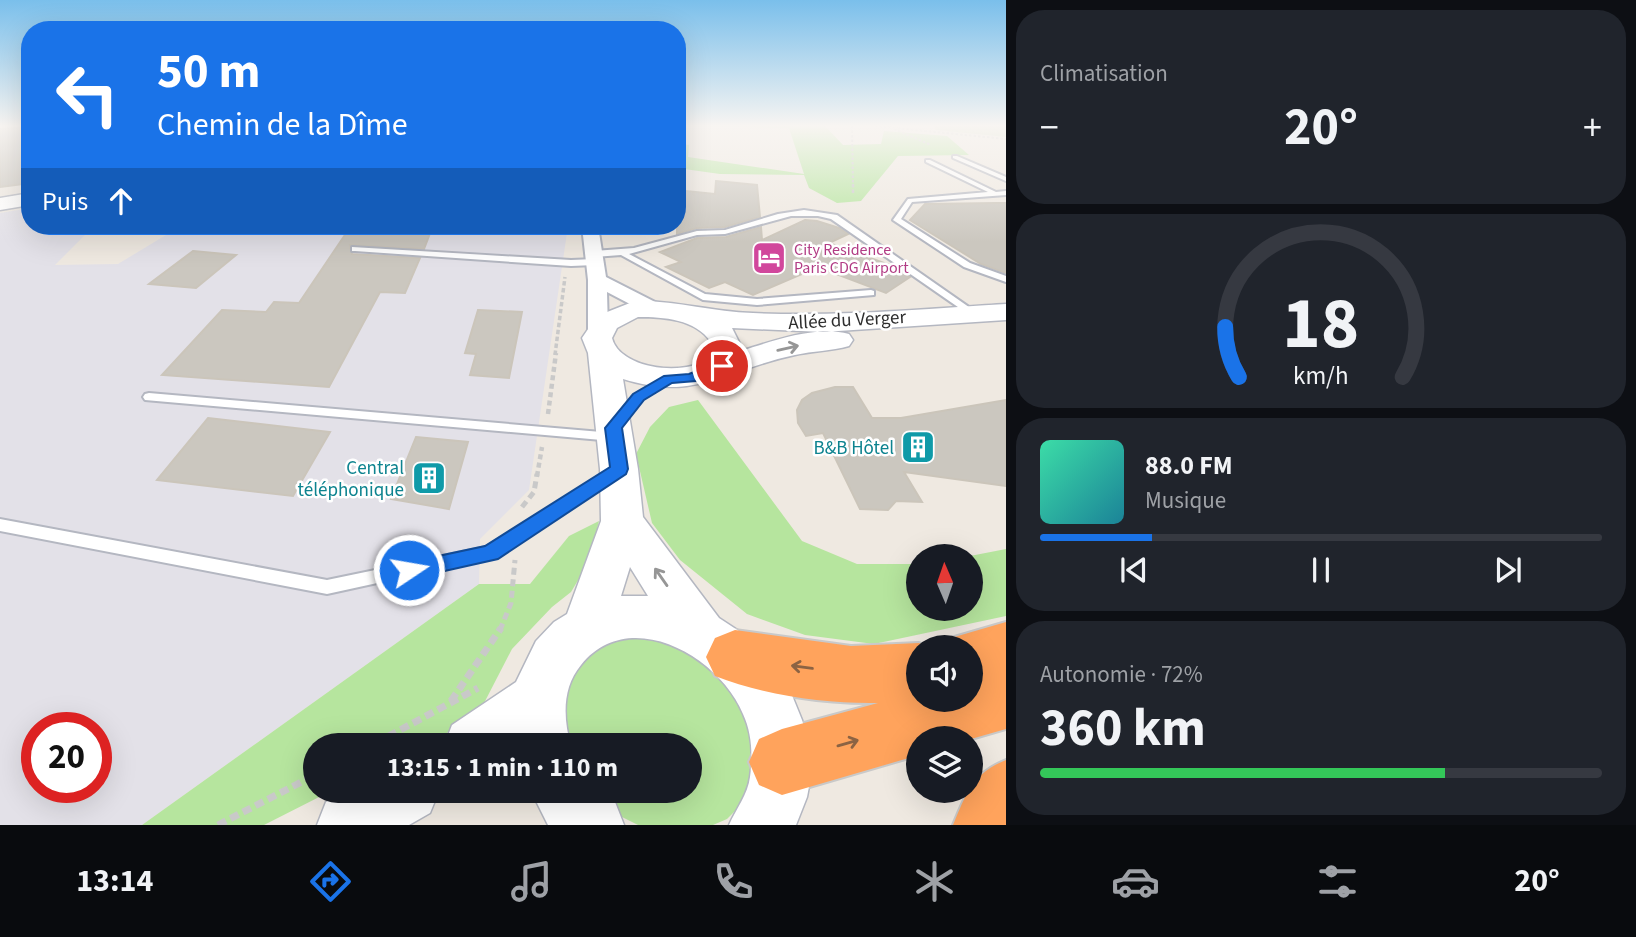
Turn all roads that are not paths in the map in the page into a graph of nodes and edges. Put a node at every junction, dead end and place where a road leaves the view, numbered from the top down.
1 (935, 164) edge
2 (972, 164) edge
3 (1006, 180) edge
4 (1006, 193) edge
5 (996, 194) junction
6 (21, 200) edge
7 (0, 204) edge
8 (591, 235) edge
9 (355, 249) dead end
10 (624, 254) junction
11 (595, 265) junction
12 (1006, 279) edge
13 (871, 293) dead end
14 (654, 309) junction
15 (971, 312) junction
16 (1006, 312) edge
17 (689, 315) junction
18 (1006, 326) edge
19 (600, 341) junction
20 (722, 366) junction
21 (669, 379) junction
22 (149, 397) dead end
23 (616, 445) junction
24 (622, 521) junction
25 (0, 525) edge
26 (587, 628) junction
27 (717, 645) junction
28 (1006, 649) edge
29 (983, 654) edge
30 (906, 674) edge
31 (1006, 699) edge
32 (462, 723) edge
33 (540, 723) edge
34 (782, 762) junction
35 (1006, 794) edge
36 (387, 803) edge
37 (570, 803) edge
38 (349, 825) edge
39 (592, 825) edge
40 (761, 825) edge
41 (988, 825) edge

1 - 5 lane
2 - 3 lane
4 - 5 lane
5 - 12 lane
6 - 7 street
8 - 11 street
9 - 11 lane
10 - 11 lane
10 - 13 lane
10 - 15 lane
11 - 14 street
11 - 19 street
14 - 17 street, Allée du Verger
14 - 19 street, Allée du Verger
15 - 16 street, Allée du Verger
15 - 17 street, Allée du Verger
17 - 20 street
20 -> 18 street, Allée du Verger
19 - 21 street
19 - 23 street
20 - 21 street, Allée du Verger
21 - 23 street
22 - 23 lane
23 - 24 street
23 - 25 lane
24 - 26 street
27 -> 24 street
26 - 27 street
26 - 33 street
30 -> 27 highway
27 - 34 street
28 - 29 highway
34 -> 31 highway
32 - 33 street
34 - 40 street
35 - 41 highway
36 - 38 street
37 - 39 street

